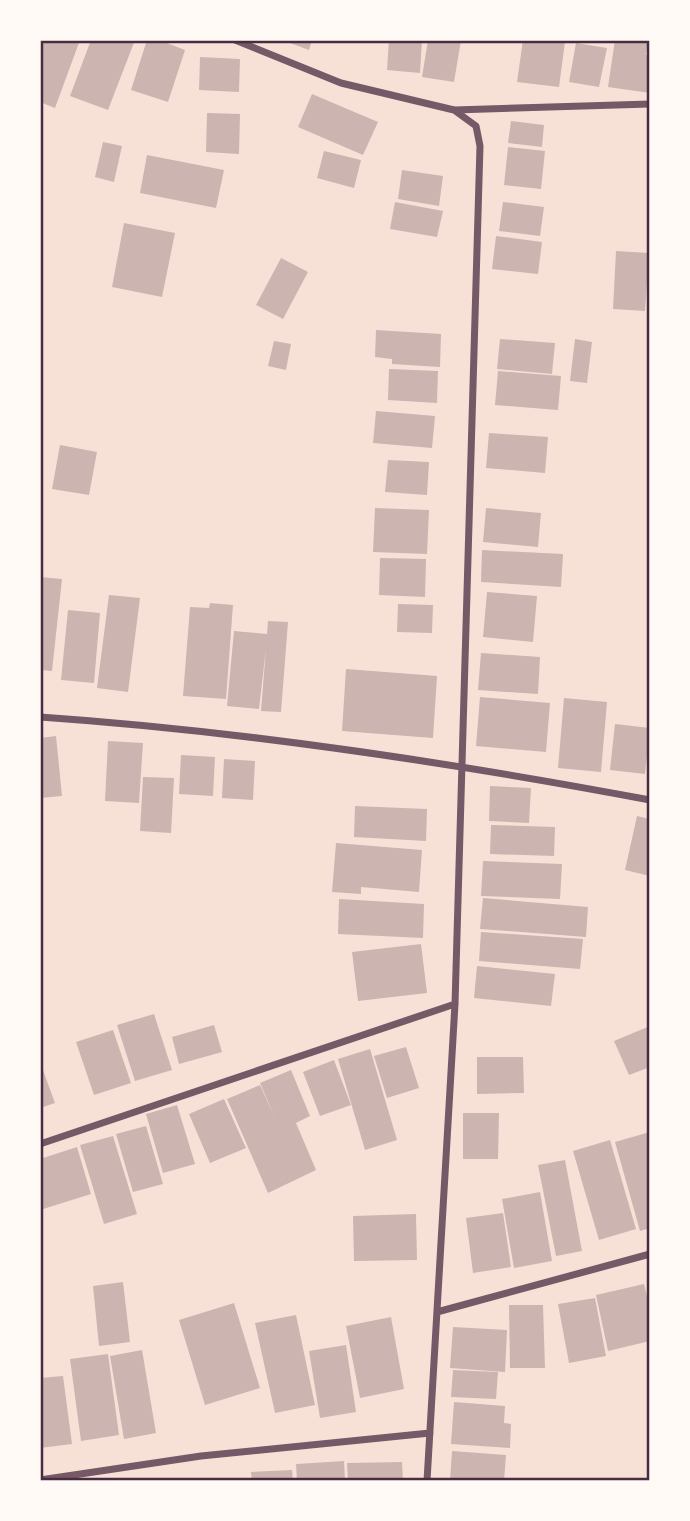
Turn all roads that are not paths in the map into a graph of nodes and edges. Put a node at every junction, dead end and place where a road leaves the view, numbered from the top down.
1 (235, 40) edge
2 (650, 104) edge
3 (454, 110) junction
4 (40, 717) edge
5 (461, 764) junction
6 (650, 800) edge
7 (455, 1004) junction
8 (40, 1144) edge
9 (650, 1254) edge
10 (437, 1312) junction
11 (430, 1433) junction
12 (40, 1480) edge
13 (427, 1481) edge

1 - 3 street
2 - 3 street
3 - 5 street
4 - 5 street
5 - 6 street
5 - 7 street
7 - 8 street
7 - 10 street
9 - 10 street
10 - 11 street
11 - 12 street
11 - 13 street

